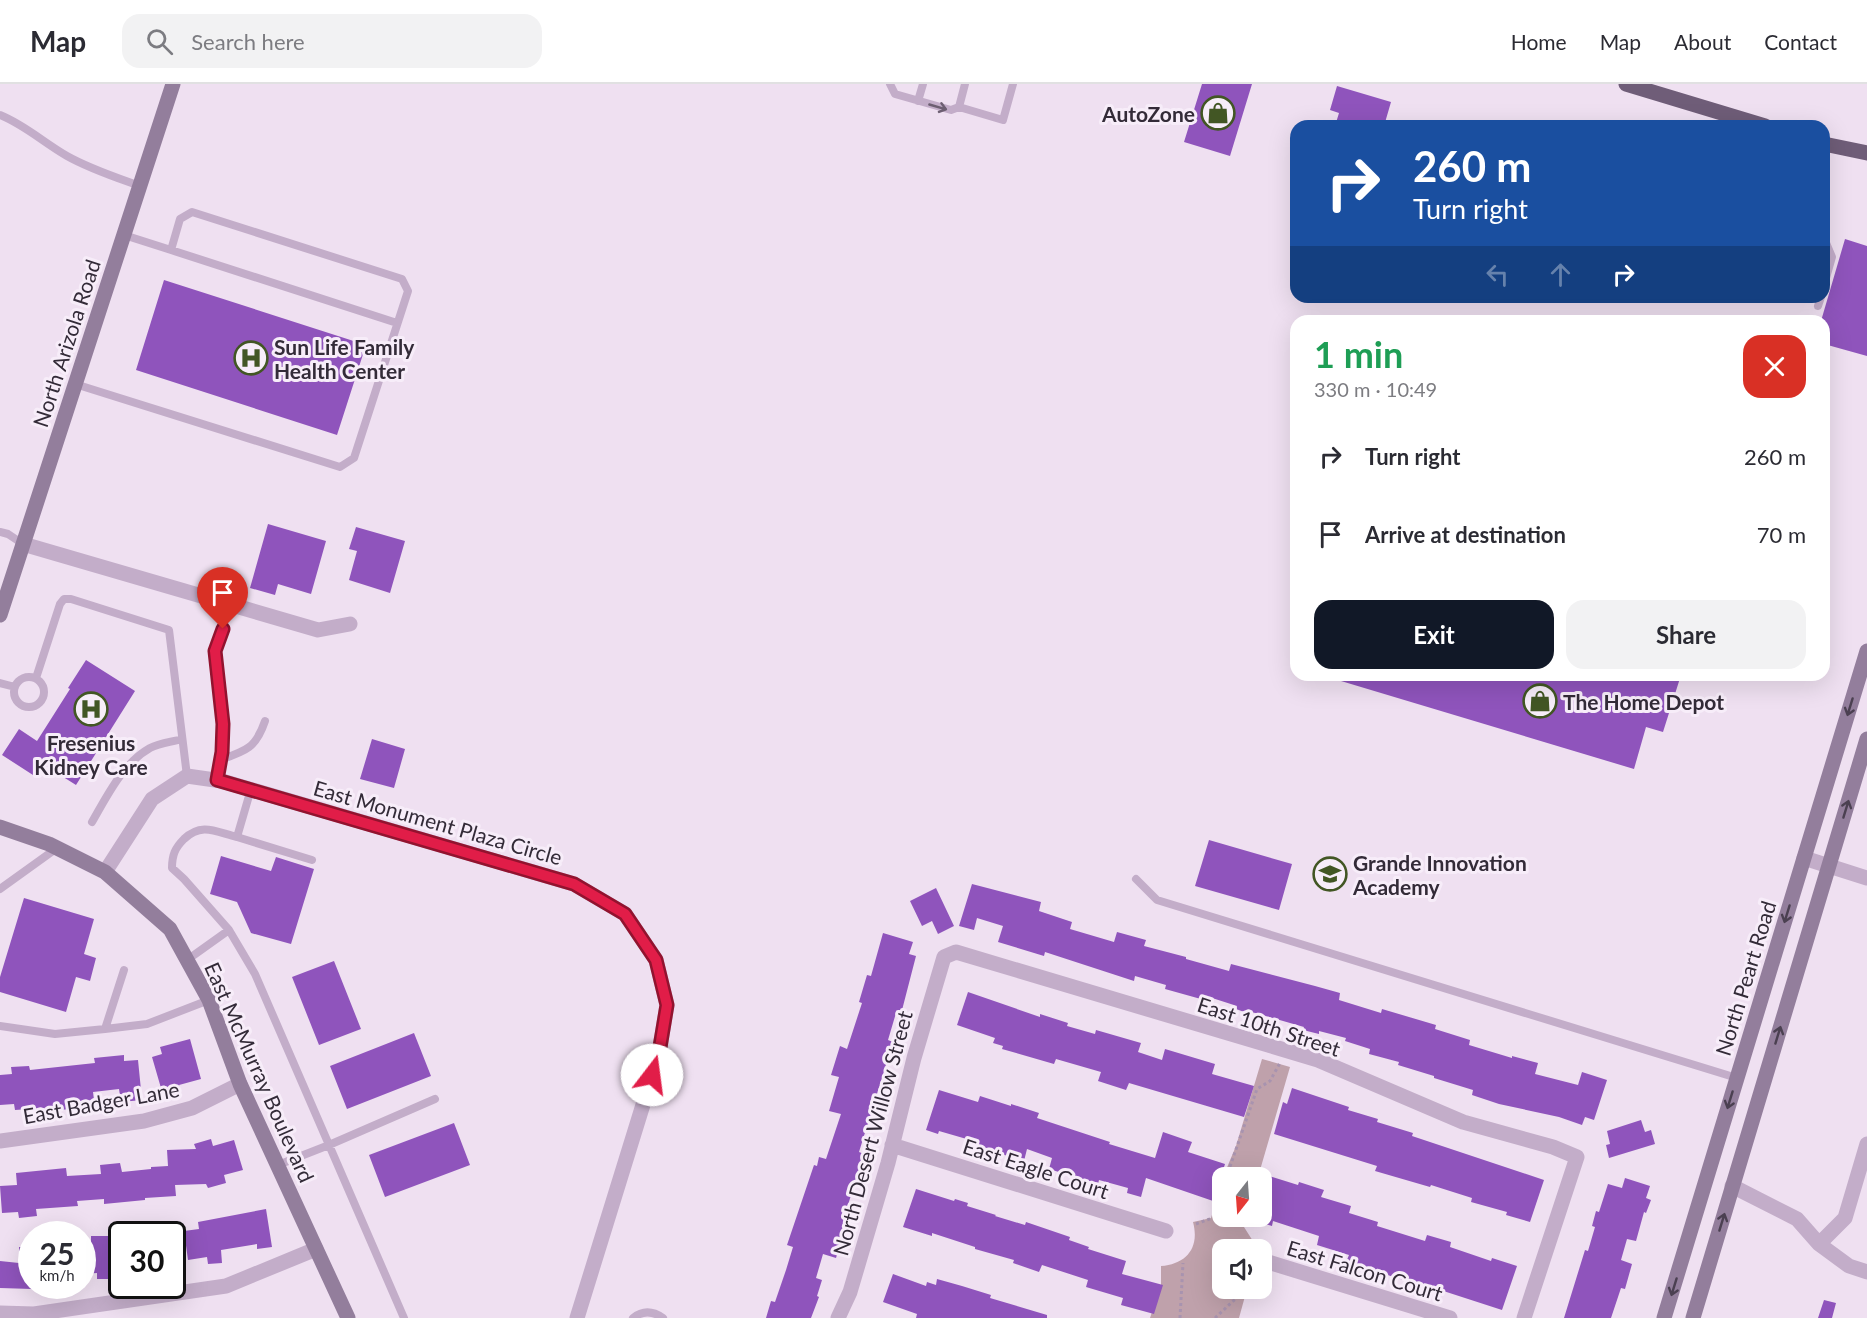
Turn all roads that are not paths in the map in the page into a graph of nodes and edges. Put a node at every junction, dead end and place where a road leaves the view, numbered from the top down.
1 (173, 84) edge
2 (890, 84) edge
3 (923, 84) edge
4 (965, 84) edge
5 (1013, 84) edge
6 (1627, 84) edge
7 (918, 101) junction
8 (959, 107) junction
9 (0, 115) edge
10 (1745, 120) edge
11 (1830, 146) edge
12 (1842, 149) junction
13 (1867, 153) edge
14 (1867, 166) edge
15 (140, 186) junction
16 (124, 235) junction
17 (171, 249) junction
18 (1819, 303) edge
19 (1818, 306) dead end
20 (397, 323) junction
21 (75, 384) junction
22 (0, 532) edge
23 (23, 544) junction
24 (0, 615) edge
25 (350, 624) dead end
26 (223, 629) dead end
27 (1867, 651) edge
28 (36, 678) junction
29 (0, 683) edge
30 (15, 687) junction
31 (265, 721) dead end
32 (182, 739) junction
33 (1867, 740) edge
34 (220, 760) junction
35 (187, 776) junction
36 (217, 780) junction
37 (251, 789) junction
38 (92, 822) dead end
39 (0, 827) edge
40 (237, 837) junction
41 (57, 848) junction
42 (1804, 858) junction
43 (312, 860) dead end
44 (1829, 865) junction
45 (105, 872) junction
46 (1867, 878) edge
47 (1136, 879) dead end
48 (0, 890) edge
49 (229, 930) junction
50 (944, 957) joint
51 (187, 960) junction
52 (124, 970) dead end
53 (209, 1000) junction
54 (0, 1026) edge
55 (105, 1029) junction
56 (1737, 1078) junction
57 (240, 1084) junction
58 (435, 1099) dead end
59 (0, 1141) edge
60 (1867, 1144) edge
61 (329, 1145) junction
62 (892, 1145) junction
63 (278, 1165) junction
64 (1732, 1186) junction
65 (1166, 1231) dead end
66 (1819, 1244) junction
67 (315, 1249) junction
68 (1272, 1263) edge
69 (1867, 1272) edge
70 (0, 1313) edge
71 (348, 1318) edge
72 (404, 1318) edge
73 (577, 1318) edge
74 (633, 1318) edge
75 (663, 1318) edge
76 (838, 1318) edge
77 (1450, 1318) edge
78 (1524, 1318) edge
79 (1664, 1318) edge
80 (1693, 1318) edge

1 - 15 street, North Arizola Road
2 - 7 lane
3 - 7 lane
4 - 8 lane
5 - 8 lane
6 - 10 main road
7 -> 8 lane
9 - 15 lane
11 - 12 main road
12 - 13 main road
12 - 14 main road
15 - 16 street, North Arizola Road
16 - 17 lane
16 - 21 street, North Arizola Road
17 - 20 lane
17 - 20 lane
18 - 19 lane
20 - 21 lane
21 - 23 street, North Arizola Road
22 - 23 lane
23 - 24 street, North Arizola Road
23 - 25 street
26 - 34 lane
27 -> 42 street, North Peart Road
28 - 30 lane
28 - 30 lane
28 - 32 lane
29 - 30 lane
31 - 34 lane
32 - 35 lane
32 - 38 lane
44 -> 33 street
34 - 36 lane
35 - 36 street, East Monument Plaza Circle
35 - 45 street
36 - 37 street, East Monument Plaza Circle
37 - 40 lane
37 - 73 street, East Monument Plaza Circle
39 - 41 street, East McMurray Boulevard
40 - 43 lane
40 - 49 lane
41 - 45 street, East McMurray Boulevard
41 - 48 lane
42 - 44 street
42 -> 56 street, North Peart Road
44 - 46 street
64 -> 44 street
45 - 51 street, East McMurray Boulevard
47 - 56 lane
49 - 51 lane
49 - 61 lane
50 - 62 street, North Desert Willow Street
50 - 78 street, East 10th Street
51 - 53 street, East McMurray Boulevard
52 - 55 lane
53 - 55 lane
53 - 57 street, East McMurray Boulevard
54 - 55 lane
56 -> 79 street, North Peart Road
57 - 59 street, East Badger Lane
57 - 63 street, East McMurray Boulevard
58 - 61 lane
60 - 66 street
61 - 63 lane
61 - 72 lane
62 - 65 street, East Eagle Court
62 - 76 street, North Desert Willow Street
63 - 67 street, East McMurray Boulevard
64 - 66 street
80 -> 64 street
66 - 69 street
67 - 70 street
67 - 71 street, East McMurray Boulevard
68 - 77 street, East Falcon Court
74 - 75 lane

